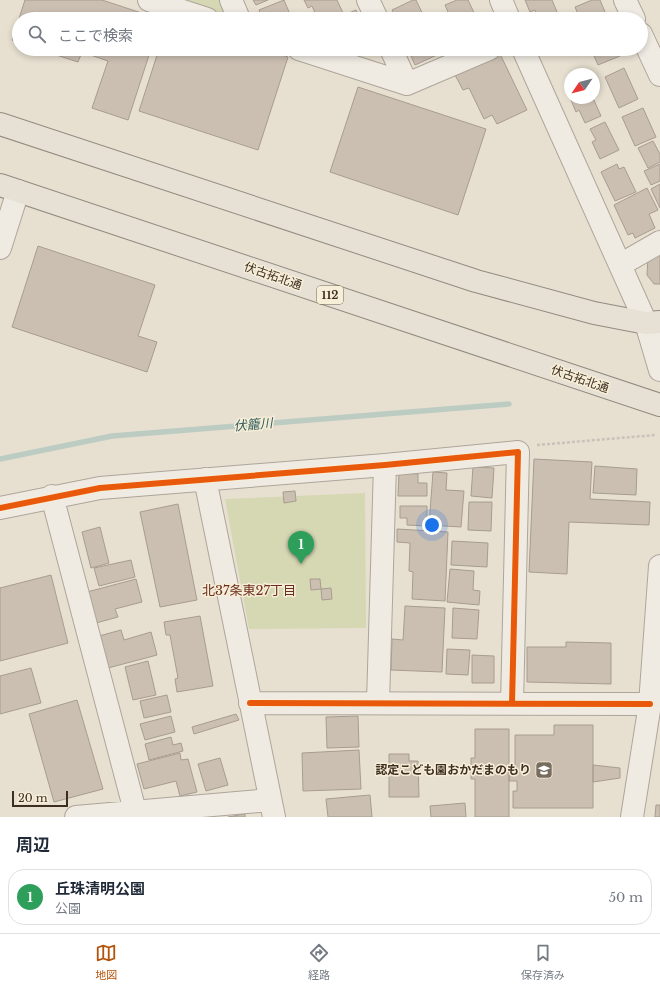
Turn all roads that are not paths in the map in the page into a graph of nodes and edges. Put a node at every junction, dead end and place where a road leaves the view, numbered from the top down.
1 (149, 0) edge
2 (231, 0) edge
3 (368, 0) edge
4 (501, 0) edge
5 (625, 0) edge
6 (186, 12) edge
7 (236, 12) edge
8 (374, 12) edge
9 (506, 12) edge
10 (631, 12) edge
11 (648, 49) edge
12 (320, 56) edge
13 (394, 56) edge
14 (473, 56) edge
15 (526, 56) edge
16 (660, 75) edge
17 (407, 84) junction
18 (0, 124) edge
19 (9, 188) edge
20 (660, 242) edge
21 (0, 248) edge
22 (620, 265) junction
23 (653, 323) edge
24 (660, 370) edge
25 (660, 405) edge
26 (385, 465) junction
27 (205, 479) junction
28 (52, 496) junction
29 (0, 508) edge
30 (660, 567) edge
31 (250, 703) junction
32 (378, 703) junction
33 (512, 704) junction
34 (650, 704) junction
35 (272, 808) edge
36 (135, 812) junction
37 (76, 817) edge
38 (632, 817) edge

1 - 6 street
2 - 7 street
3 - 8 street
4 - 9 street
5 - 10 street
11 - 16 street
12 - 17 street
13 - 17 street
14 - 17 street
15 - 22 street
18 - 23 main road
19 - 21 street
19 - 25 main road, 伏古拓北通 / 112
20 - 22 street
22 - 23 street
23 - 24 street
26 - 27 street
26 - 32 street
26 - 33 street
27 - 28 street
27 - 31 street
28 - 29 street
28 - 36 street
30 - 34 street
31 - 32 street
31 - 35 street
32 - 33 street
33 - 34 street
34 - 38 street
35 - 36 street
36 - 37 street

